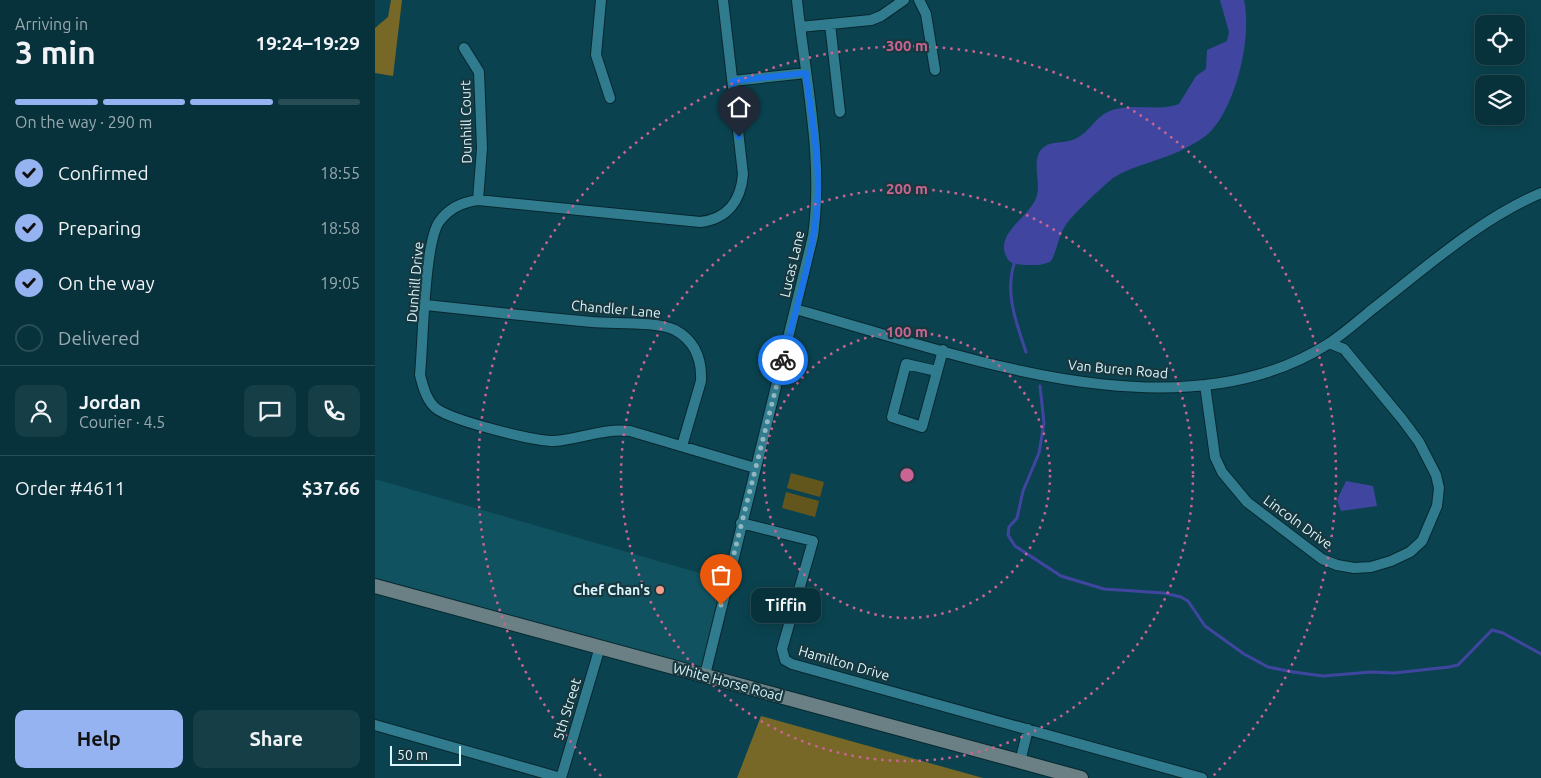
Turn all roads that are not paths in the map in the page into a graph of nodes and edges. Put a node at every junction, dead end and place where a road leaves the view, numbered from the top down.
1 (601, 0) edge
2 (723, 0) edge
3 (797, 0) edge
4 (904, 0) edge
5 (919, 0) edge
6 (830, 24) junction
7 (800, 27) junction
8 (464, 48) dead end
9 (935, 70) dead end
10 (806, 73) junction
11 (733, 81) junction
12 (609, 98) dead end
13 (840, 112) dead end
14 (1541, 193) edge
15 (478, 200) junction
16 (426, 305) junction
17 (795, 309) junction
18 (1329, 343) junction
19 (943, 350) junction
20 (937, 371) junction
21 (1205, 385) junction
22 (682, 446) junction
23 (755, 468) junction
24 (741, 523) junction
25 (375, 586) edge
26 (600, 647) junction
27 (705, 675) junction
28 (375, 725) edge
29 (1028, 729) junction
30 (1020, 762) junction
31 (561, 778) edge
32 (1081, 778) edge
33 (1203, 778) edge

1 - 12 street
2 - 11 street, Dunhill Drive
3 - 7 street, Lucas Lane
4 - 6 street
5 - 9 street
6 - 7 street
6 - 13 street
7 - 10 street, Lucas Lane
8 - 15 street, Dunhill Court
10 - 11 street
10 - 17 street, Lucas Lane
11 - 15 street, Dunhill Drive
14 - 18 street, Van Buren Road
15 - 16 street, Dunhill Drive
16 - 22 street, Dunhill Drive
16 - 22 street, Chandler Lane
17 - 19 street, Van Buren Road
17 - 23 street, Lucas Lane
18 - 21 street, Van Buren Road
18 - 21 street, Lincoln Drive
19 - 20 street
19 - 21 street, Van Buren Road
20 - 20 street
22 - 23 street, Dunhill Drive
23 - 24 street, Lucas Lane
24 - 27 street, Lucas Lane
24 - 29 street, Hamilton Drive
25 - 26 main road, White Horse Road
26 - 27 main road, White Horse Road
26 - 31 street, 5th Street
27 - 30 main road, White Horse Road
28 - 31 street
29 - 30 street
29 - 33 street, Hamilton Drive
30 - 32 main road, White Horse Road

